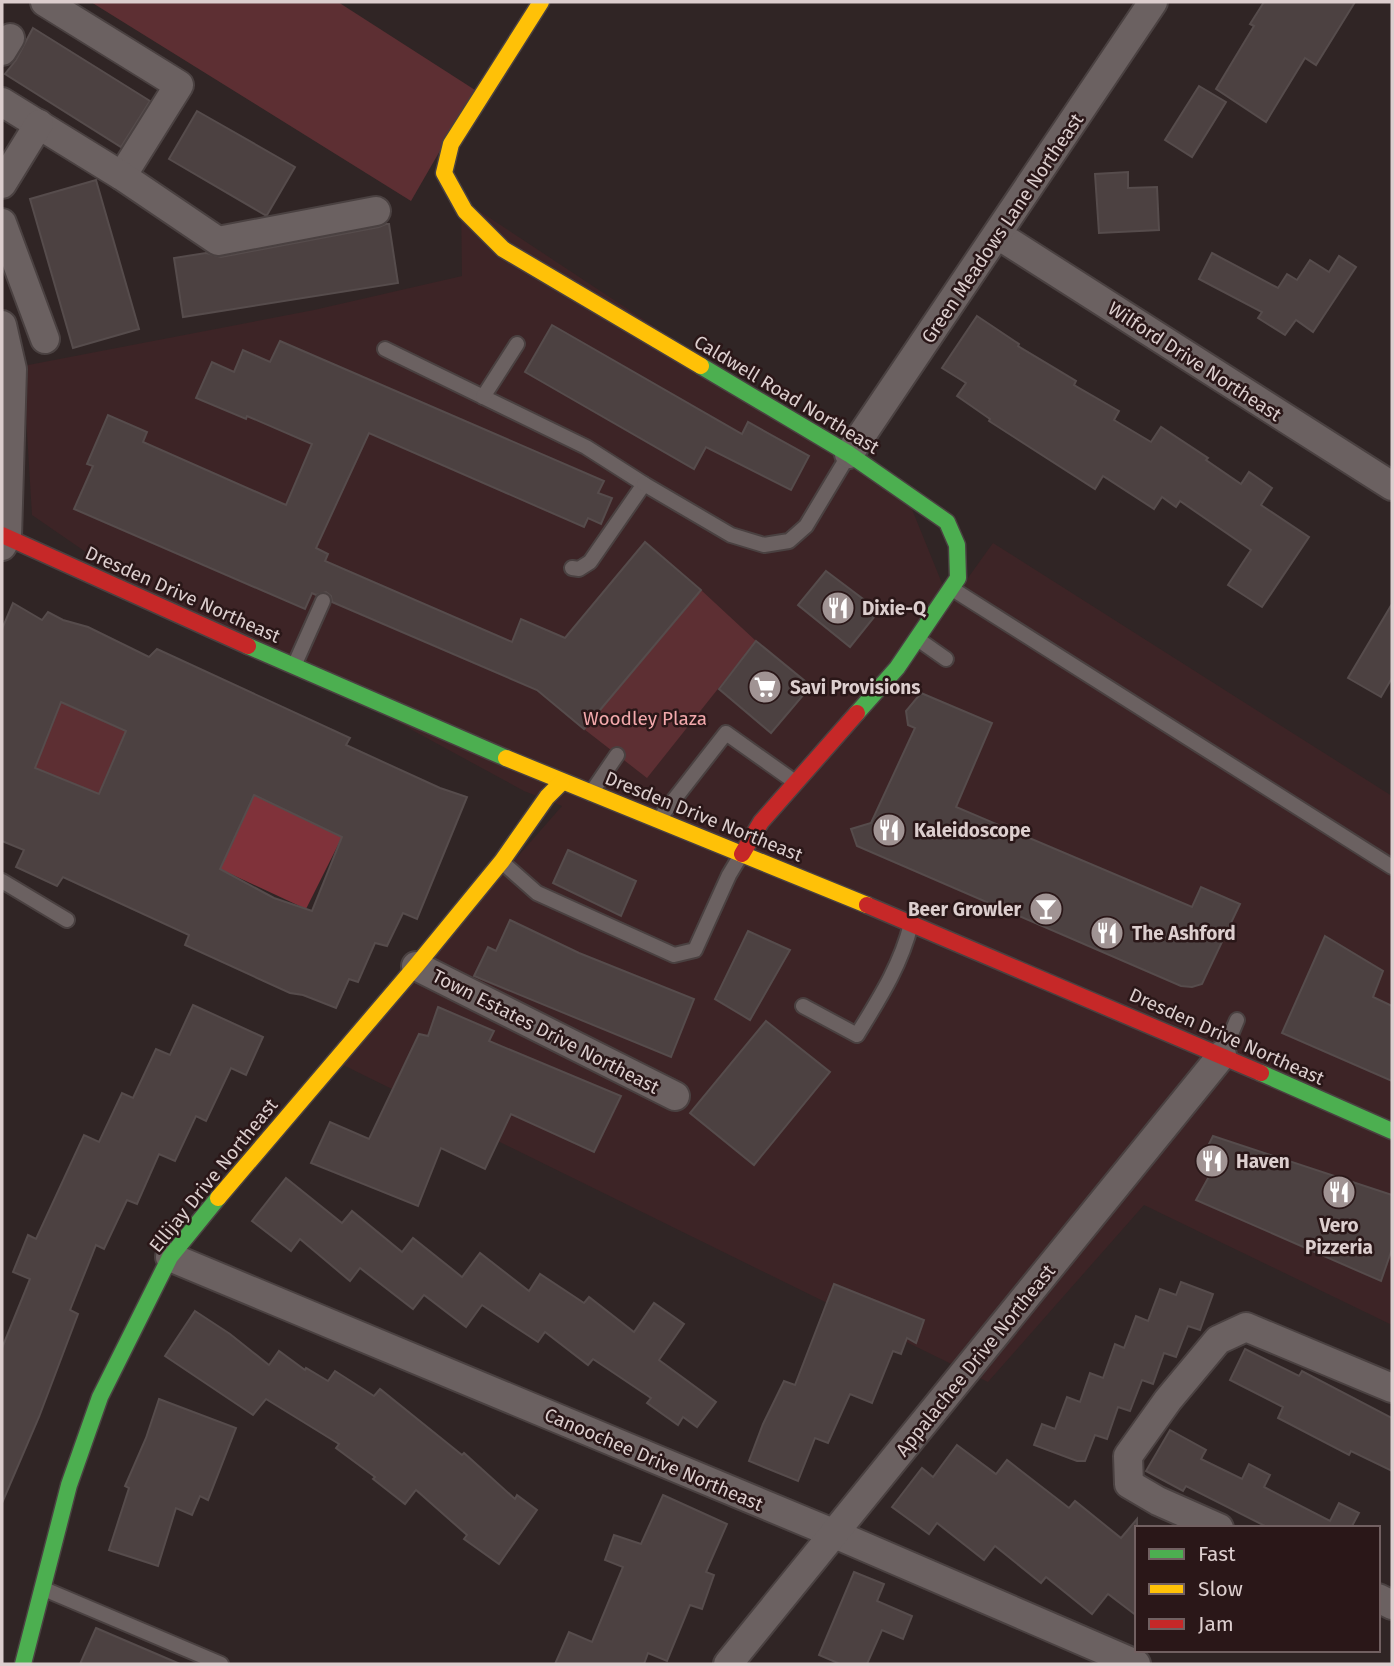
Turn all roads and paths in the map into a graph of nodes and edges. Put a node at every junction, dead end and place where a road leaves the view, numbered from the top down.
1 (45, 2) edge
2 (541, 2) edge
3 (1153, 2) edge
4 (2, 102) edge
5 (39, 124) junction
6 (122, 176) junction
7 (2, 184) edge
8 (376, 211) dead end
9 (2, 223) edge
10 (998, 235) junction
11 (2, 325) edge
12 (45, 339) dead end
13 (517, 344) dead end
14 (385, 349) dead end
15 (483, 397) junction
16 (849, 454) junction
17 (645, 484) junction
18 (1392, 486) edge
19 (3, 539) edge
20 (572, 568) dead end
21 (952, 590) junction
22 (323, 601) dead end
23 (918, 639) junction
24 (946, 659) dead end
25 (294, 667) junction
26 (617, 755) dead end
27 (562, 782) junction
28 (796, 782) junction
29 (590, 794) junction
30 (658, 820) junction
31 (742, 854) junction
32 (502, 862) junction
33 (1392, 867) edge
34 (2, 881) edge
35 (67, 920) dead end
36 (911, 922) junction
37 (416, 966) junction
38 (803, 1006) dead end
39 (1237, 1020) dead end
40 (1222, 1055) junction
41 (676, 1096) dead end
42 (1392, 1132) edge
43 (170, 1257) junction
44 (1392, 1388) edge
45 (1214, 1526) edge
46 (835, 1535) junction
47 (43, 1589) junction
48 (23, 1664) edge
49 (221, 1664) edge
50 (728, 1664) edge
51 (1136, 1664) edge

1 - 6 street
2 - 16 street, Caldwell Road Northeast
3 - 10 street, Green Meadows Lane Northeast
4 - 5 street
5 - 6 street
5 - 7 street
6 - 8 street
9 - 12 street
10 - 16 street, Green Meadows Lane Northeast
10 - 18 street, Wilford Drive Northeast
11 - 19 street
13 - 15 lane
14 - 15 lane
15 - 17 lane
16 - 17 lane
16 - 21 street, Caldwell Road Northeast
17 - 20 lane
19 - 25 street, Dresden Drive Northeast
21 - 23 street, Caldwell Road Northeast
21 - 33 lane
22 - 25 lane
23 - 24 lane
23 - 28 street, Caldwell Road Northeast
25 - 27 street, Dresden Drive Northeast
26 - 29 lane
27 - 29 street, Dresden Drive Northeast
27 - 32 street, Ellijay Drive Northeast
28 - 30 lane
28 - 31 street, Caldwell Road Northeast
29 - 30 street, Dresden Drive Northeast
30 - 31 street, Dresden Drive Northeast
31 - 32 lane
31 - 36 street, Dresden Drive Northeast
32 - 37 street, Ellijay Drive Northeast
34 - 35 lane
36 - 38 lane
36 - 40 street, Dresden Drive Northeast
37 - 41 street, Town Estates Drive Northeast
37 - 43 street, Ellijay Drive Northeast
39 - 40 lane
40 - 42 street, Dresden Drive Northeast
40 - 46 street, Appalachee Drive Northeast
43 - 46 street, Canoochee Drive Northeast
43 - 47 street, Ellijay Drive Northeast
44 - 45 street
46 - 50 street, Appalachee Drive Northeast
46 - 51 street, Canoochee Drive Northeast
47 - 48 street, Ellijay Drive Northeast
47 - 49 lane

